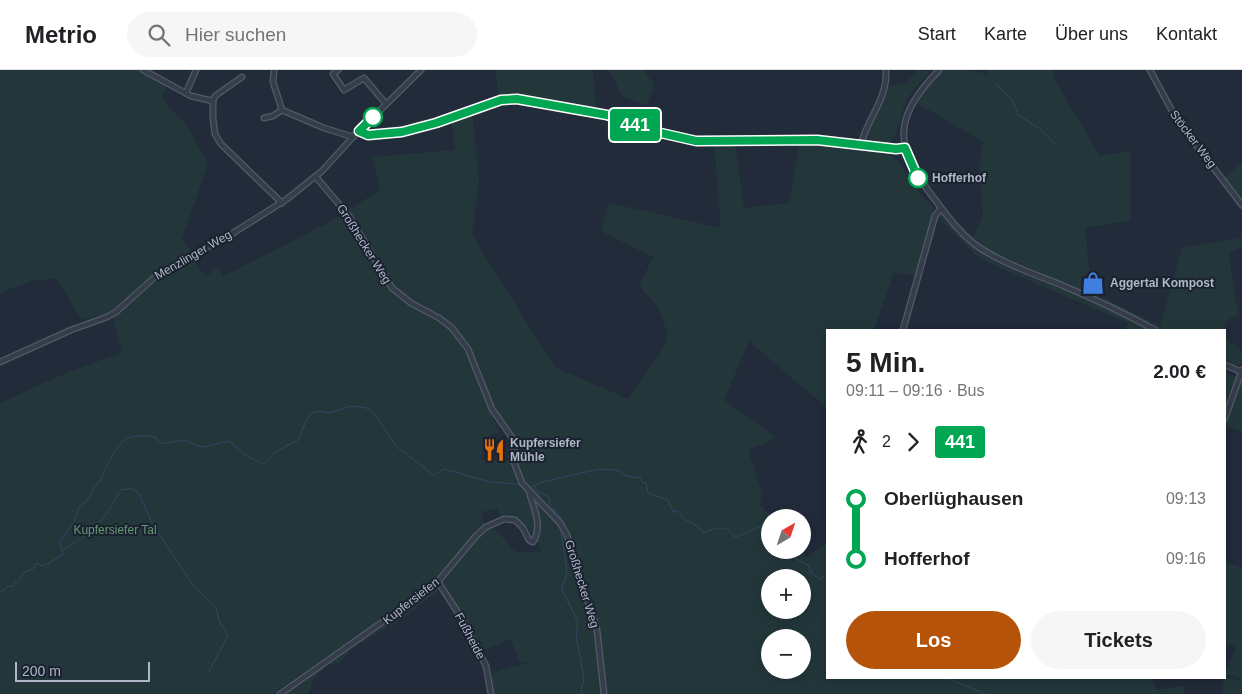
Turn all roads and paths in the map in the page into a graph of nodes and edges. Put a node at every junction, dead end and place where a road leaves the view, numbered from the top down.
1 (143, 70) edge
2 (196, 70) edge
3 (274, 70) edge
4 (338, 70) edge
5 (421, 70) edge
6 (886, 70) edge
7 (939, 70) edge
8 (1150, 70) edge
9 (242, 77) dead end
10 (186, 93) junction
11 (213, 101) junction
12 (386, 104) junction
13 (282, 110) junction
14 (264, 118) dead end
15 (359, 131) junction
16 (353, 137) junction
17 (860, 144) junction
18 (905, 148) junction
19 (316, 176) junction
20 (282, 202) junction
21 (1242, 205) edge
22 (941, 208) junction
23 (903, 329) edge
24 (1153, 329) edge
25 (0, 362) edge
26 (1226, 365) edge
27 (1242, 372) edge
28 (1226, 415) edge
29 (528, 491) junction
30 (438, 582) junction
31 (280, 694) edge
32 (491, 694) edge
33 (604, 694) edge

1 - 10 street
2 - 10 street
3 - 13 street
4 - 12 street
5 - 12 street, Menzlinger Weg
6 - 17 street
7 - 18 street
8 - 21 street, Stöcker Weg
9 - 11 street
10 - 11 street
11 - 20 street
12 - 15 street, Menzlinger Weg
13 - 14 street
13 - 16 street
15 - 16 street, Menzlinger Weg
15 - 17 street
16 - 19 street, Menzlinger Weg
17 - 18 street
18 - 22 street
19 - 20 street, Menzlinger Weg
19 - 29 street, Großhecker Weg
20 - 25 street, Menzlinger Weg
22 - 23 street
22 - 24 street
26 - 27 street
27 - 28 street
29 - 30 street, Kupfersiefen
29 - 33 street, Großhecker Weg
30 - 31 street, Kupfersiefen
30 - 32 street, Fußheide

